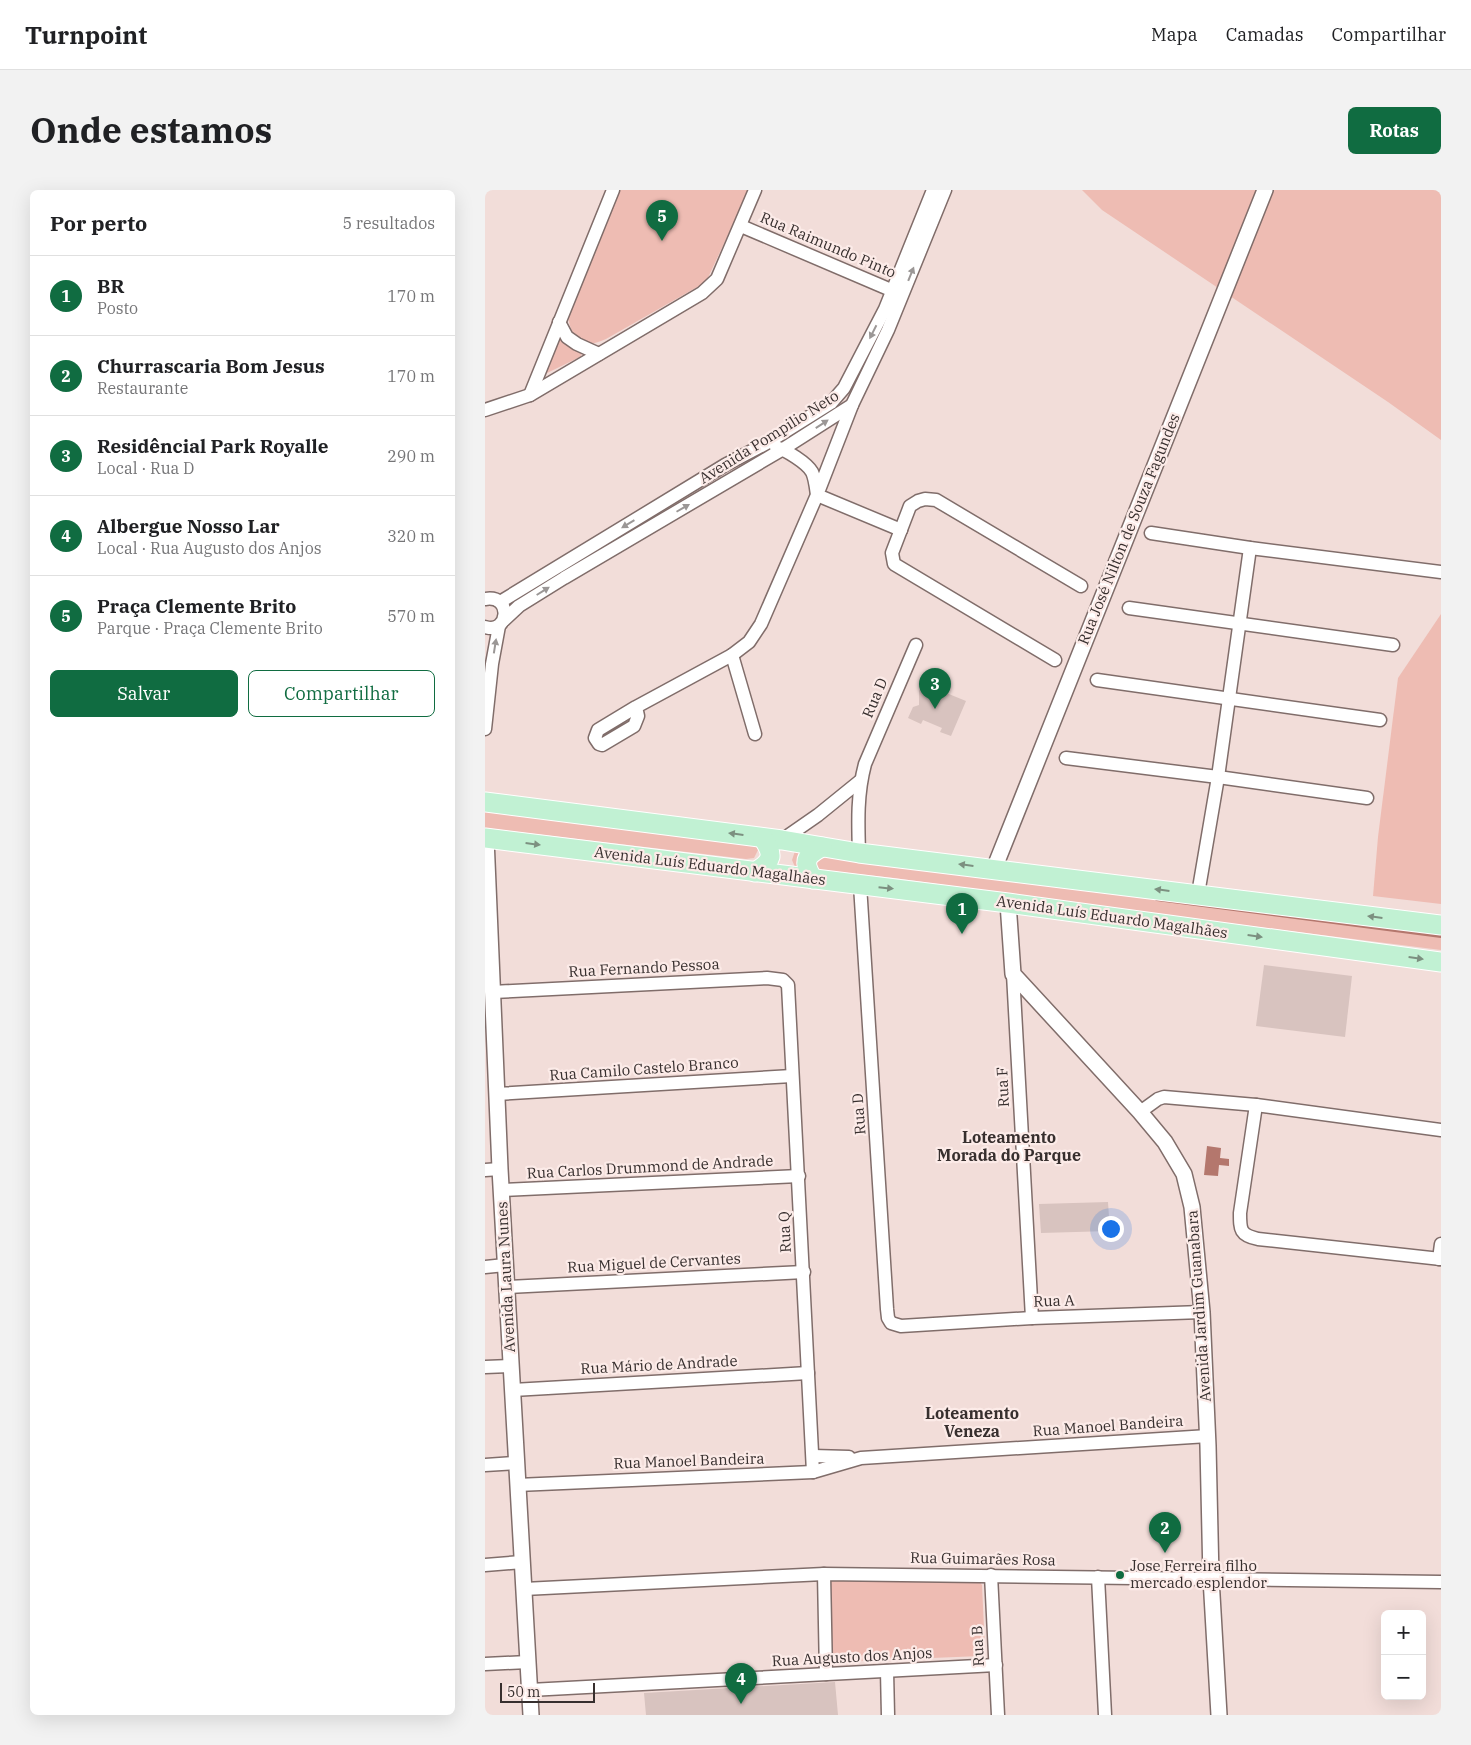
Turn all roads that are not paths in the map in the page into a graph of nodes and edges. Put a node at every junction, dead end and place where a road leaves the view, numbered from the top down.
1 (613, 190) edge
2 (755, 190) edge
3 (933, 190) edge
4 (945, 190) edge
5 (1265, 190) edge
6 (741, 226) junction
7 (897, 292) junction
8 (559, 322) junction
9 (599, 354) junction
10 (530, 395) junction
11 (853, 405) junction
12 (485, 410) edge
13 (767, 443) junction
14 (783, 449) junction
15 (817, 495) junction
16 (901, 530) junction
17 (1151, 533) dead end
18 (1250, 548) junction
19 (1441, 572) edge
20 (1081, 586) dead end
21 (485, 600) edge
22 (500, 602) junction
23 (1129, 608) dead end
24 (501, 623) junction
25 (1240, 624) junction
26 (485, 627) edge
27 (1393, 644) dead end
28 (916, 645) dead end
29 (732, 655) junction
30 (1055, 660) dead end
31 (1097, 680) dead end
32 (1229, 698) junction
33 (636, 707) dead end
34 (1380, 720) dead end
35 (485, 729) edge
36 (755, 734) dead end
37 (1066, 758) dead end
38 (1218, 777) junction
39 (860, 781) junction
40 (1367, 798) dead end
41 (485, 802) edge
42 (486, 838) edge
43 (763, 838) junction
44 (782, 840) junction
45 (821, 847) junction
46 (859, 853) junction
47 (994, 869) junction
48 (755, 872) junction
49 (813, 879) junction
50 (860, 886) junction
51 (1198, 894) junction
52 (1008, 902) junction
53 (1441, 925) edge
54 (1441, 962) edge
55 (488, 967) edge
56 (1013, 974) junction
57 (790, 991) joint
58 (493, 992) junction
59 (491, 1071) edge
60 (792, 1076) junction
61 (497, 1094) junction
62 (1256, 1105) junction
63 (1140, 1112) junction
64 (1441, 1130) edge
65 (492, 1170) edge
66 (799, 1176) junction
67 (502, 1190) junction
68 (1441, 1244) edge
69 (1440, 1259) edge
70 (485, 1266) edge
71 (505, 1266) junction
72 (803, 1272) junction
73 (507, 1287) junction
74 (1202, 1312) junction
75 (1032, 1318) junction
76 (907, 1325) joint
77 (511, 1366) junction
78 (485, 1367) edge
79 (808, 1373) junction
80 (513, 1390) junction
81 (1208, 1436) junction
82 (813, 1456) junction
83 (861, 1458) junction
84 (515, 1463) junction
85 (485, 1465) edge
86 (813, 1472) junction
87 (517, 1485) junction
88 (522, 1562) junction
89 (485, 1565) edge
90 (824, 1574) junction
91 (991, 1575) junction
92 (1098, 1577) junction
93 (1211, 1578) junction
94 (1441, 1582) edge
95 (524, 1589) junction
96 (528, 1662) junction
97 (485, 1664) edge
98 (996, 1665) junction
99 (887, 1671) junction
100 (826, 1674) junction
101 (531, 1690) junction
102 (531, 1715) edge
103 (888, 1715) edge
104 (997, 1715) edge
105 (1105, 1715) edge
106 (1219, 1715) edge

1 - 8 street
2 - 6 street
3 - 7 street, Avenida Pompilio Neto
7 -> 4 street, Avenida Pompilio Neto
5 - 47 street, Rua José Nilton de Souza Fagundes
6 - 7 street, Rua Raimundo Pinto
6 - 9 street
7 - 11 street, Avenida Pompilio Neto
7 -> 13 street, Avenida Pompilio Neto
8 - 9 street
8 - 10 street
9 - 10 street
10 - 12 street
14 -> 11 street, Avenida Pompilio Neto
11 - 15 street
13 - 14 street
13 -> 22 street, Avenida Pompilio Neto
14 - 15 street
24 -> 14 street, Avenida Pompilio Neto
15 - 16 street
15 - 29 street
16 - 20 street
16 - 30 street
17 - 18 street
18 - 19 street
18 - 25 street
21 - 22 street
22 - 24 street
23 - 25 street
24 - 26 street
35 -> 24 street
25 - 27 street
25 - 32 street
28 - 39 street, Rua D
29 - 33 street
29 - 36 street
31 - 32 street
32 - 34 street
32 - 38 street
37 - 38 street
38 - 40 street
38 - 51 street
39 - 44 street
39 - 46 street, Rua D
43 -> 41 main road
42 -> 48 main road, Avenida Luís Eduardo Magalhães
42 - 55 street, Avenida Laura Nunes
43 - 44 main road
43 - 48 main road
44 - 45 main road
45 - 46 main road
45 - 49 main road
47 -> 46 main road
51 -> 47 main road
48 - 49 main road, Avenida Luís Eduardo Magalhães
49 - 50 main road, Avenida Luís Eduardo Magalhães
50 -> 52 main road, Avenida Luís Eduardo Magalhães
50 - 76 street, Rua D
53 -> 51 main road
52 -> 54 main road, Avenida Luís Eduardo Magalhães
52 - 56 street
55 - 58 street, Avenida Laura Nunes
56 - 63 street, Avenida Jardim Guanabara
56 - 75 street, Rua F
57 - 58 street, Rua Fernando Pessoa
57 - 60 street, Rua Q
58 - 59 street, Avenida Laura Nunes
59 - 61 street, Avenida Laura Nunes
60 - 61 street, Rua Camilo Castelo Branco
60 - 66 street, Rua Q
61 - 65 street, Avenida Laura Nunes
62 - 63 street
62 - 64 street
62 - 69 street
63 - 74 street, Avenida Jardim Guanabara
65 - 67 street, Avenida Laura Nunes
66 - 67 street, Rua Carlos Drummond de Andrade
66 - 72 street, Rua Q
67 - 71 street, Avenida Laura Nunes
68 - 69 street
70 - 71 street
71 - 73 street, Avenida Laura Nunes
72 - 73 street, Rua Miguel de Cervantes
72 - 79 street, Rua Q
73 - 77 street, Avenida Laura Nunes
74 - 75 street, Rua A
74 - 81 street, Avenida Jardim Guanabara
75 - 76 street, Rua A
77 - 78 street
77 - 80 street, Avenida Laura Nunes
79 - 80 street, Rua Mário de Andrade
79 - 82 street, Rua Q
80 - 84 street, Avenida Laura Nunes
81 - 83 street, Rua Manoel Bandeira
81 - 93 street, Avenida Jardim Guanabara
82 - 83 street, Rua Manoel Bandeira
82 - 86 street, Rua Q
83 - 86 street, Rua Manoel Bandeira
84 - 85 street
84 - 87 street, Avenida Laura Nunes
86 - 87 street, Rua Manoel Bandeira
87 - 88 street, Avenida Laura Nunes
88 - 89 street
88 - 95 street, Avenida Laura Nunes
90 - 91 street, Rua Guimarães Rosa
90 - 95 street, Rua Guimarães Rosa
90 - 100 street
91 - 92 street, Rua Guimarães Rosa
91 - 98 street, Rua B
92 - 93 street, Rua Guimarães Rosa
92 - 105 street
93 - 94 street, Rua Guimarães Rosa
93 - 106 street, Avenida Jardim Guanabara
95 - 96 street, Avenida Laura Nunes
96 - 97 street
96 - 101 street, Avenida Laura Nunes
98 - 99 street, Rua Augusto dos Anjos
98 - 104 street, Rua B
99 - 100 street, Rua Augusto dos Anjos
99 - 103 street
100 - 101 street, Rua Augusto dos Anjos
101 - 102 street, Avenida Laura Nunes

